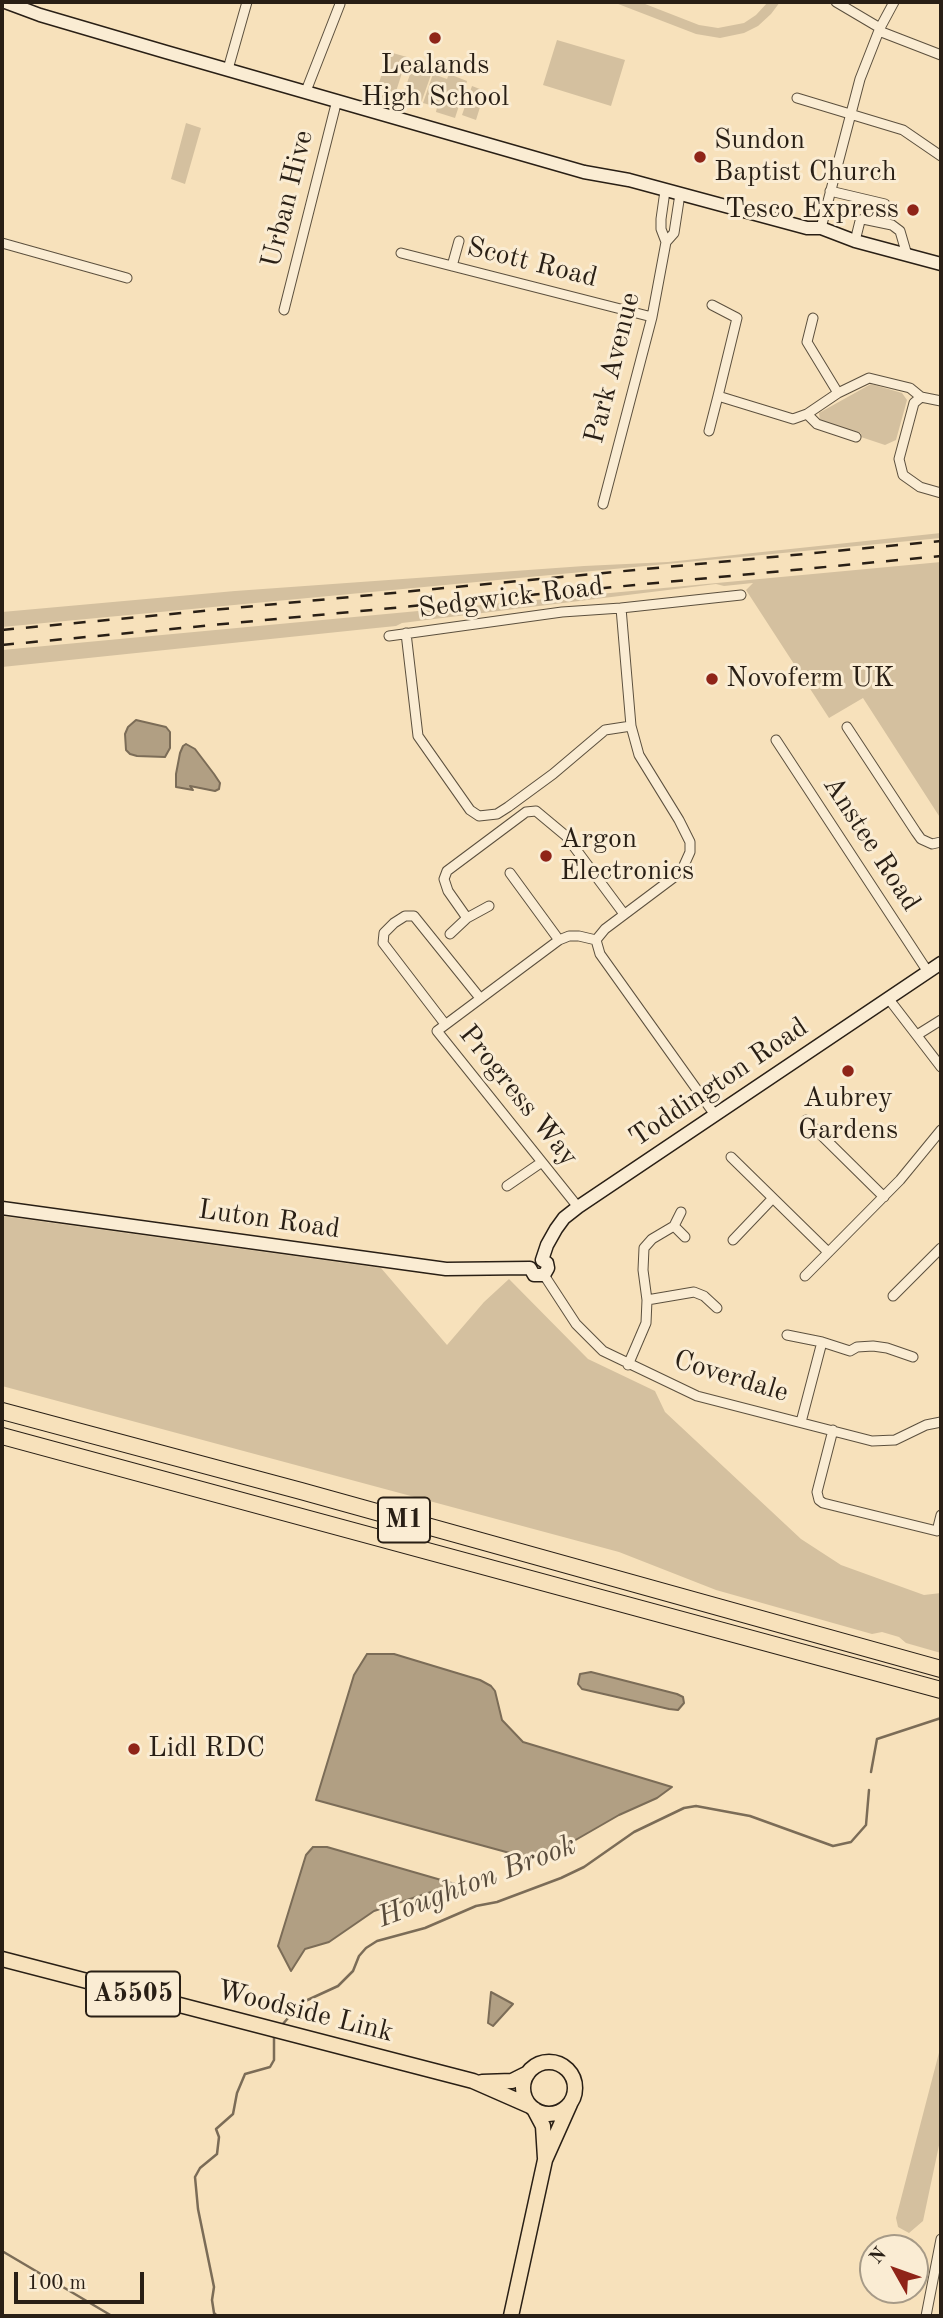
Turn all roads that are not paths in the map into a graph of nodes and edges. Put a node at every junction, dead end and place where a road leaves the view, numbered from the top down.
1 (5, 2) edge
2 (247, 2) edge
3 (836, 2) edge
4 (894, 2) edge
5 (340, 5) dead end
6 (879, 29) junction
7 (941, 55) edge
8 (228, 69) junction
9 (306, 91) junction
10 (797, 98) dead end
11 (337, 100) junction
12 (850, 113) junction
13 (941, 156) edge
14 (664, 191) junction
15 (830, 191) junction
16 (680, 194) junction
17 (886, 204) dead end
18 (821, 228) junction
19 (855, 241) junction
20 (459, 242) dead end
21 (666, 242) junction
22 (2, 243) edge
23 (401, 253) dead end
24 (907, 256) junction
25 (941, 264) edge
26 (452, 266) junction
27 (127, 278) dead end
28 (712, 306) dead end
29 (284, 310) dead end
30 (652, 317) junction
31 (813, 318) dead end
32 (838, 393) junction
33 (718, 396) junction
34 (921, 397) junction
35 (941, 401) edge
36 (807, 414) junction
37 (709, 431) dead end
38 (856, 437) dead end
39 (941, 493) edge
40 (603, 504) dead end
41 (740, 594) dead end
42 (621, 608) junction
43 (406, 633) junction
44 (389, 636) dead end
45 (631, 726) junction
46 (847, 727) dead end
47 (776, 740) dead end
48 (941, 842) edge
49 (510, 873) dead end
50 (489, 905) dead end
51 (624, 914) junction
52 (467, 918) junction
53 (450, 934) dead end
54 (559, 940) junction
55 (596, 940) junction
56 (941, 963) edge
57 (928, 972) junction
58 (888, 998) junction
59 (480, 999) junction
60 (941, 1020) edge
61 (444, 1024) junction
62 (917, 1035) junction
63 (941, 1067) edge
64 (715, 1115) junction
65 (806, 1120) dead end
66 (941, 1130) edge
67 (731, 1157) dead end
68 (542, 1162) junction
69 (507, 1186) dead end
70 (884, 1197) junction
71 (773, 1198) junction
72 (578, 1207) junction
73 (2, 1208) edge
74 (681, 1212) dead end
75 (674, 1226) junction
76 (685, 1237) dead end
77 (733, 1240) dead end
78 (941, 1248) edge
79 (828, 1252) junction
80 (542, 1259) junction
81 (530, 1268) junction
82 (544, 1275) junction
83 (805, 1276) dead end
84 (893, 1296) dead end
85 (647, 1300) junction
86 (717, 1308) dead end
87 (787, 1335) dead end
88 (822, 1342) junction
89 (913, 1357) dead end
90 (628, 1364) junction
91 (2, 1401) edge
92 (2, 1411) edge
93 (801, 1422) junction
94 (941, 1422) edge
95 (833, 1430) junction
96 (2, 1436) edge
97 (301, 1491) junction
98 (941, 1515) edge
99 (939, 1531) edge
100 (941, 1670) edge
101 (941, 1689) edge
102 (2, 1959) edge
103 (528, 2073) junction
104 (473, 2081) junction
105 (570, 2104) junction
106 (532, 2108) junction
107 (545, 2160) junction
108 (941, 2239) edge
109 (511, 2316) edge
110 (926, 2316) edge

1 - 8 main road
2 - 8 street
3 - 6 street
4 - 6 street
5 - 9 street
6 - 7 street
6 - 12 street
8 - 9 main road
9 - 11 main road
10 - 12 street
11 - 14 main road
11 - 29 street, Urban Hive
12 - 13 street
12 - 15 street
14 - 16 main road
14 - 21 street, Park Avenue
15 - 17 street
15 - 18 street
16 - 18 main road
16 - 21 street, Park Avenue
18 - 19 main road
19 - 24 main road
19 - 24 street
20 - 26 street
21 - 30 street, Park Avenue
22 - 27 street
23 - 26 street, Scott Road
24 - 25 main road
26 - 30 street, Scott Road
28 - 33 street
30 - 40 street, Park Avenue
31 - 32 street
32 - 34 street
32 - 36 street
33 - 36 street
33 - 37 street
34 - 35 street
34 - 39 street
36 - 38 street
41 - 42 street, Sedgwick Road
42 - 43 street, Sedgwick Road
42 - 45 street, Sedgwick Road
43 - 44 street, Sedgwick Road
43 - 45 street, Sedgwick Road
45 - 51 street, Sedgwick Road
46 - 48 street
47 - 57 street, Anstee Road
49 - 54 street
50 - 52 street
51 - 52 street
51 - 55 street, Sedgwick Road
52 - 53 street
54 - 55 street
54 - 59 street, Progress Way
55 - 64 street
56 - 57 main road, Toddington Road
57 - 58 main road, Toddington Road
58 - 62 street
58 - 64 main road, Toddington Road
59 - 61 street, Progress Way
59 - 61 street
60 - 62 street
61 - 68 street, Progress Way
62 - 63 street
64 - 72 main road, Toddington Road
65 - 70 street
66 - 70 street
67 - 71 street
68 - 69 street
68 - 72 street, Progress Way
70 - 79 street
71 - 77 street
71 - 79 street
72 - 80 main road, Toddington Road
73 - 81 main road, Luton Road
74 - 75 street
75 - 76 street
75 - 85 street
78 - 84 street
79 - 83 street
80 - 81 main road
80 - 82 main road
81 - 82 main road
82 - 90 street, Coverdale
85 - 86 street
85 - 90 street
87 - 88 street
88 - 89 street
88 - 93 street
90 - 93 street, Coverdale
91 - 97 highway
92 - 97 highway, M1
93 - 95 street, Coverdale
94 - 95 street, Coverdale
95 - 99 street
96 - 101 highway, M1
97 - 100 highway, M1
98 - 99 street
102 - 104 main road, Woodside Link / A5505
103 - 104 main road, Woodside Link / A5505
103 - 105 main road, A5505
103 - 106 main road, A5505
104 - 106 main road, Woodside Link / A5505
105 - 106 main road, A5505
105 - 107 main road, A5505
106 - 107 main road, A5505
107 - 109 main road, A5505
108 - 110 street

